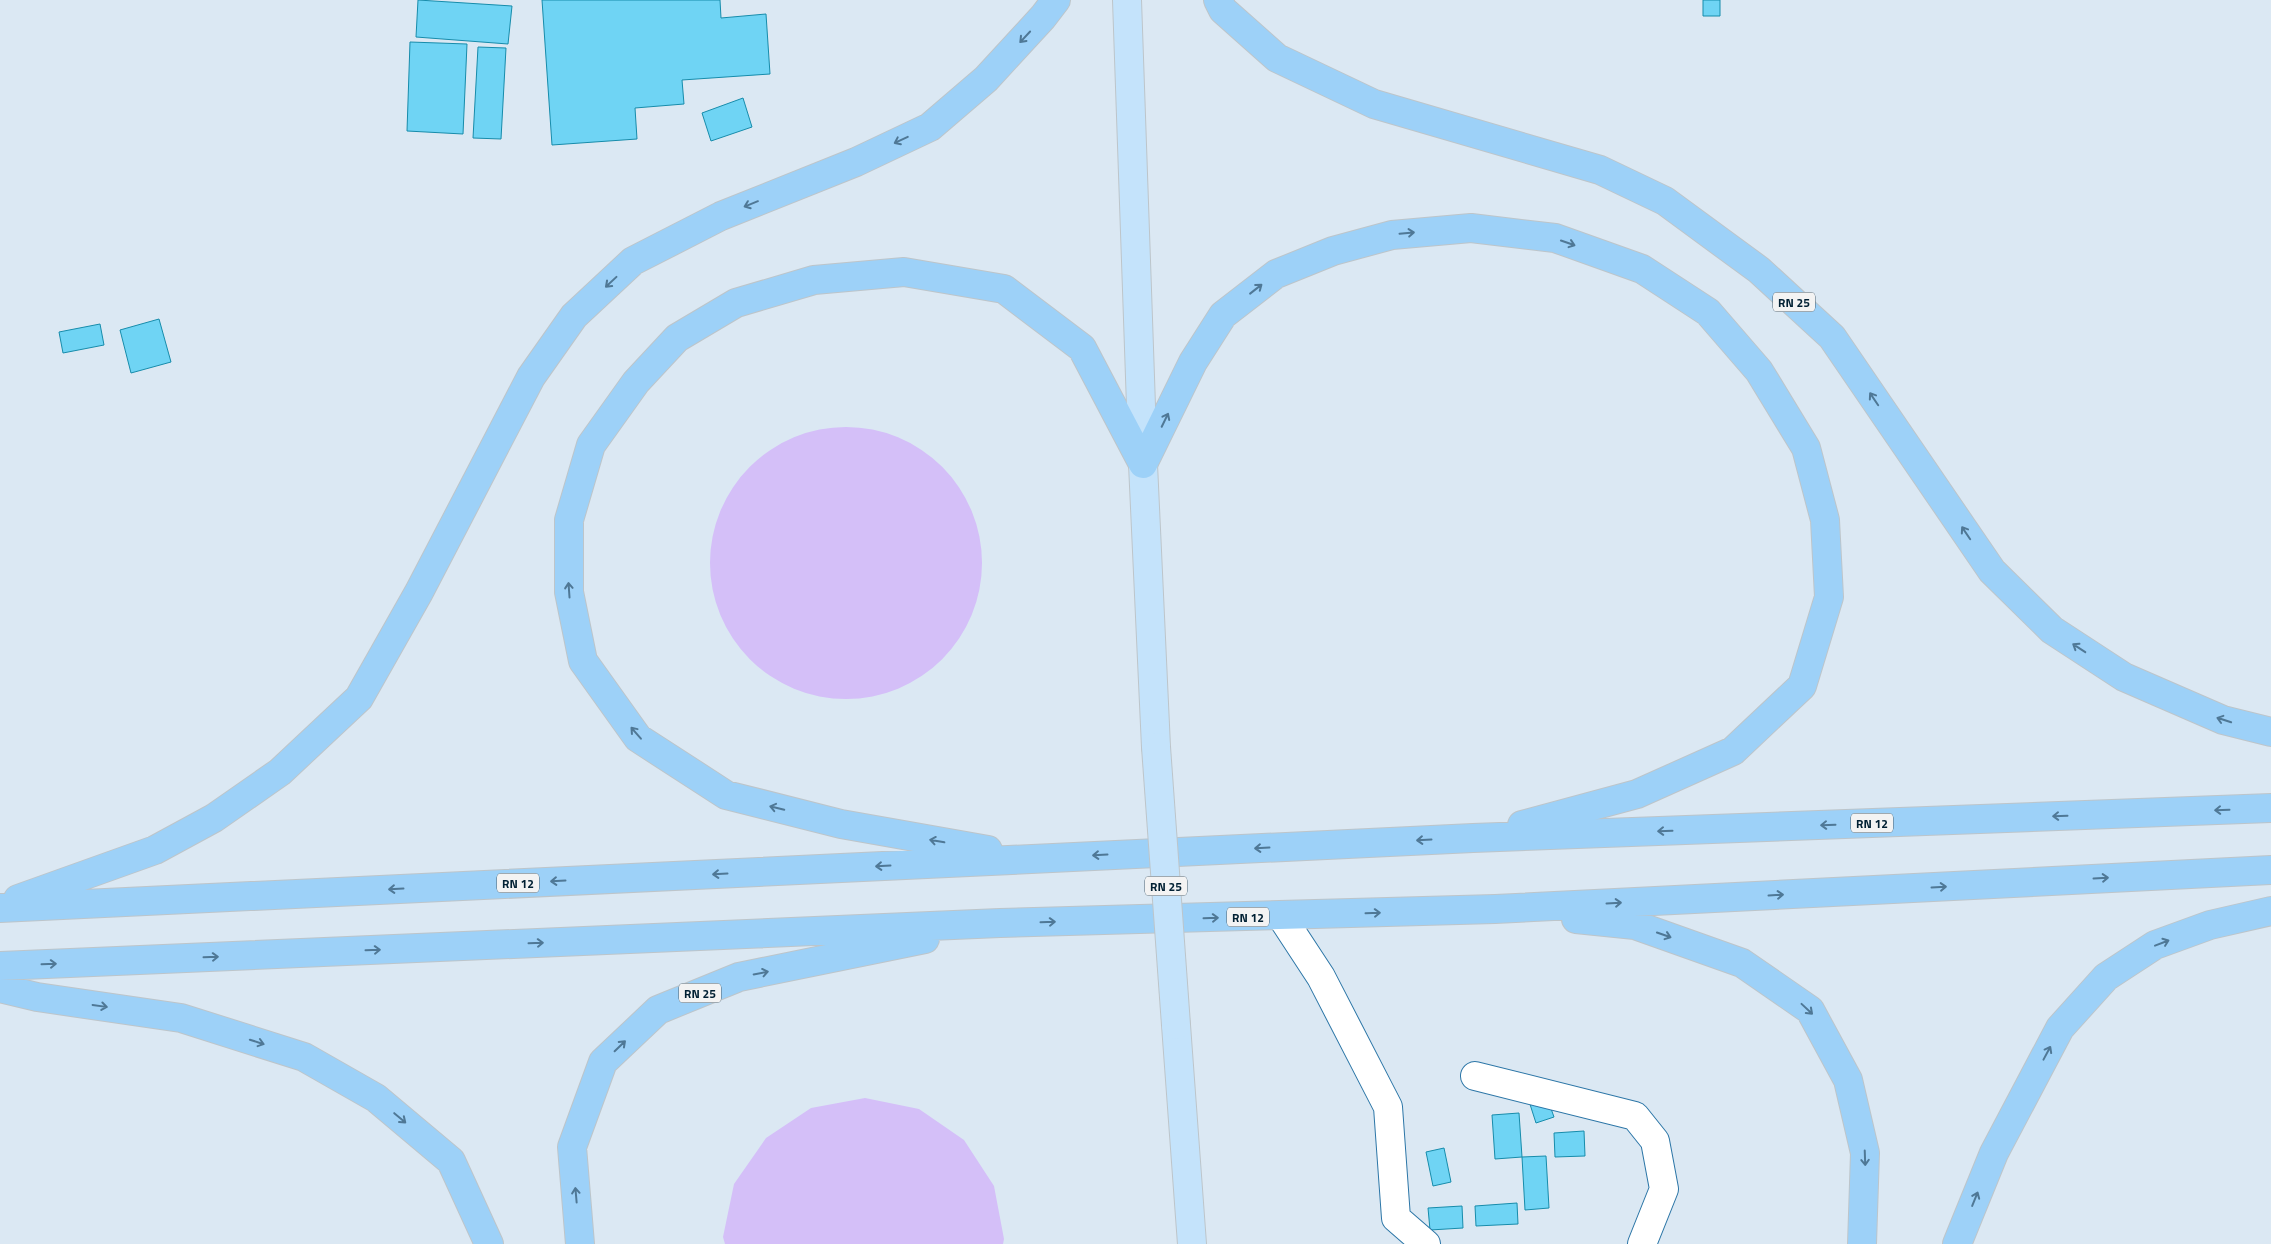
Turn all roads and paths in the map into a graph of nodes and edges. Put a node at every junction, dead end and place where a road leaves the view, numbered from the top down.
1 (1056, 0) edge
2 (1127, 0) edge
3 (1218, 0) edge
4 (1143, 464) junction
5 (2271, 732) edge
6 (2271, 808) edge
7 (1473, 838) junction
8 (1036, 858) junction
9 (2271, 870) edge
10 (0, 907) edge
11 (1496, 910) junction
12 (2271, 911) edge
13 (1281, 916) junction
14 (1000, 923) junction
15 (0, 966) edge
16 (0, 988) edge
17 (1475, 1076) dead end
18 (489, 1244) edge
19 (580, 1244) edge
20 (1192, 1244) edge
21 (1426, 1244) edge
22 (1642, 1244) edge
23 (1862, 1244) edge
24 (1957, 1244) edge

1 -> 10 highway
2 - 4 main road
5 -> 3 highway, RN 25
4 -> 7 highway
8 -> 4 highway
4 - 20 main road, RN 25, bridge
6 -> 7 highway, RN 12
7 -> 8 highway, RN 12
8 -> 10 highway, RN 12
11 -> 9 highway, RN 12
13 -> 11 highway, RN 12
11 -> 23 highway
24 -> 12 highway
14 -> 13 highway, RN 12
13 - 21 lane
15 -> 14 highway, RN 12
19 -> 14 highway, RN 25
16 -> 18 highway
17 - 22 lane

